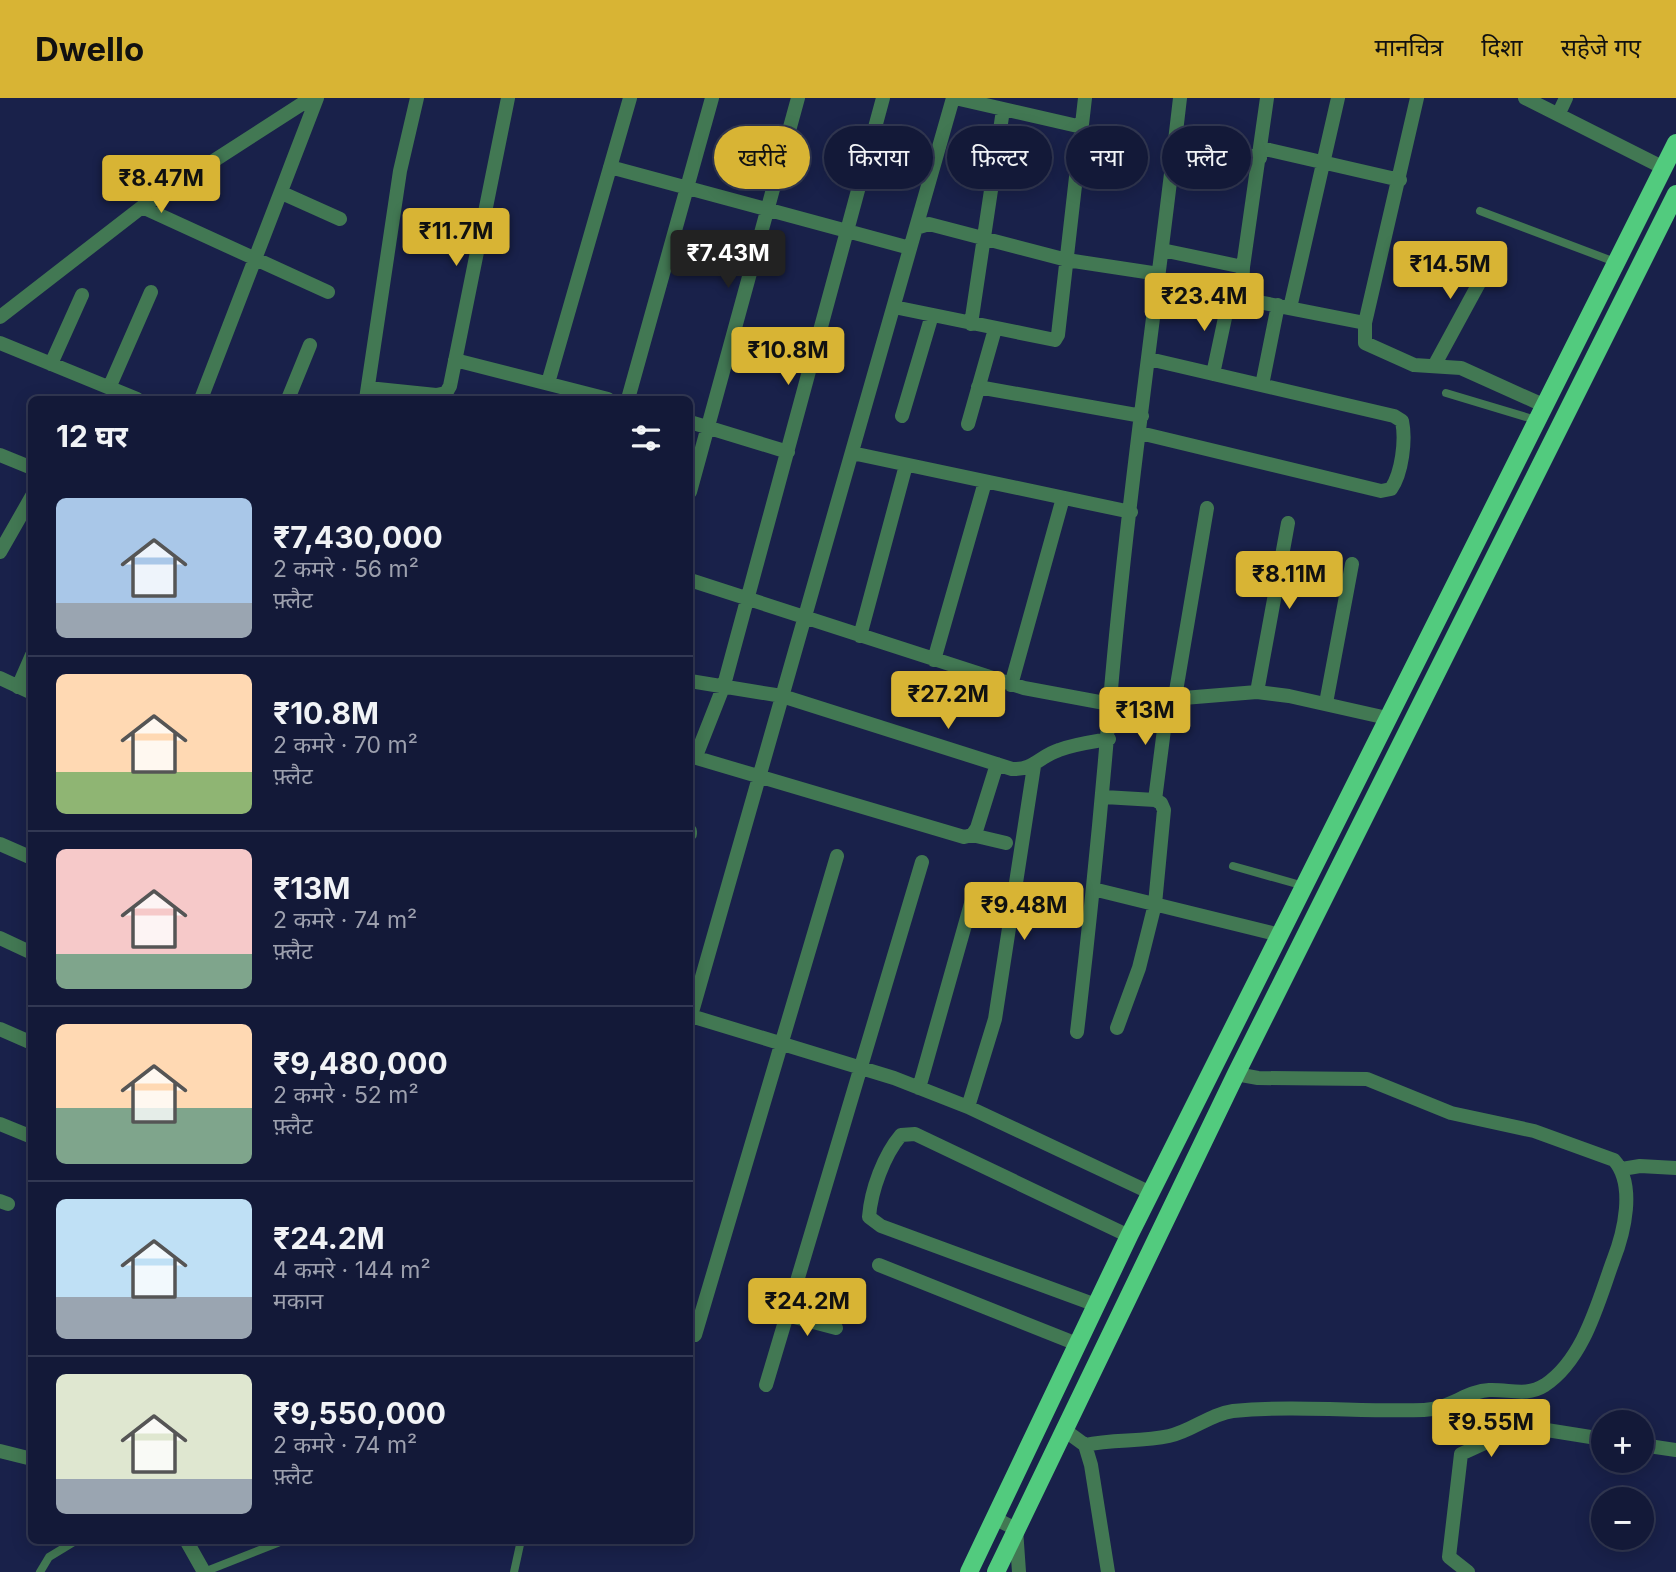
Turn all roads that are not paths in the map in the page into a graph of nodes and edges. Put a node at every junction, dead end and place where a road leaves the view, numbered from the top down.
1 (311, 98) edge
2 (317, 98) edge
3 (417, 98) edge
4 (508, 98) edge
5 (630, 98) edge
6 (712, 98) edge
7 (798, 98) edge
8 (883, 98) edge
9 (954, 98) edge
10 (1085, 98) edge
11 (1180, 98) edge
12 (1267, 98) edge
13 (1338, 98) edge
14 (1416, 98) edge
15 (1525, 98) edge
16 (1566, 98) edge
17 (1003, 110) junction
18 (1559, 113) junction
19 (1077, 126) edge
20 (1082, 126) edge
21 (1177, 126) edge
22 (1676, 143) edge
23 (1251, 152) edge
24 (1260, 153) junction
25 (1324, 163) junction
26 (610, 167) junction
27 (1664, 168) junction
28 (1400, 180) junction
29 (688, 189) junction
30 (1075, 189) edge
31 (1169, 189) edge
32 (282, 193) junction
33 (1676, 194) edge
34 (142, 207) junction
35 (768, 210) junction
36 (1479, 211) dead end
37 (340, 219) dead end
38 (916, 228) junction
39 (849, 230) junction
40 (985, 238) junction
41 (910, 248) junction
42 (1162, 250) junction
43 (1496, 252) dead end
44 (1067, 260) junction
45 (256, 261) junction
46 (1615, 262) junction
47 (1243, 267) junction
48 (1159, 274) junction
49 (151, 292) dead end
50 (328, 292) dead end
51 (82, 295) dead end
52 (1229, 299) dead end
53 (894, 307) junction
54 (1284, 307) junction
55 (932, 315) junction
56 (0, 317) edge
57 (1365, 323) junction
58 (971, 324) junction
59 (995, 329) junction
60 (0, 344) edge
61 (310, 345) dead end
62 (1149, 359) junction
63 (455, 360) junction
64 (51, 364) junction
65 (1434, 366) junction
66 (1213, 374) junction
67 (548, 383) junction
68 (1262, 385) junction
69 (978, 387) junction
70 (109, 388) junction
71 (367, 393) edge
72 (1446, 393) dead end
73 (129, 396) edge
74 (202, 396) edge
75 (289, 396) edge
76 (597, 396) edge
77 (629, 396) edge
78 (1539, 413) junction
79 (902, 416) dead end
80 (1142, 416) junction
81 (693, 423) edge
82 (968, 424) dead end
83 (708, 428) junction
84 (1140, 433) junction
85 (788, 452) junction
86 (852, 453) junction
87 (0, 455) edge
88 (906, 465) junction
89 (28, 466) edge
90 (693, 481) edge
91 (985, 482) junction
92 (1063, 498) junction
93 (28, 503) edge
94 (1207, 508) dead end
95 (1131, 512) junction
96 (1287, 523) dead end
97 (0, 552) edge
98 (1352, 564) dead end
99 (693, 581) edge
100 (748, 600) junction
101 (805, 618) junction
102 (860, 636) junction
103 (934, 660) junction
104 (0, 678) edge
105 (693, 681) edge
106 (724, 685) junction
107 (1011, 685) junction
108 (25, 690) edge
109 (1257, 692) junction
110 (782, 696) junction
111 (1172, 697) junction
112 (1326, 703) junction
113 (1110, 704) junction
114 (1387, 718) junction
115 (1109, 739) junction
116 (693, 756) edge
117 (997, 764) junction
118 (1034, 766) junction
119 (759, 775) junction
120 (1104, 797) junction
121 (1155, 800) junction
122 (972, 835) junction
123 (0, 844) edge
124 (1006, 844) dead end
125 (28, 856) edge
126 (837, 856) dead end
127 (922, 862) dead end
128 (1233, 866) dead end
129 (1304, 886) junction
130 (1093, 889) junction
131 (974, 893) dead end
132 (1155, 904) junction
133 (1280, 935) junction
134 (0, 938) edge
135 (28, 951) edge
136 (693, 1007) edge
137 (693, 1019) edge
138 (1117, 1028) dead end
139 (0, 1029) edge
140 (1077, 1032) dead end
141 (28, 1041) edge
142 (781, 1043) junction
143 (862, 1067) junction
144 (1237, 1074) junction
145 (919, 1088) junction
146 (968, 1107) junction
147 (0, 1124) edge
148 (28, 1135) edge
149 (1676, 1168) edge
150 (1622, 1169) junction
151 (1151, 1192) junction
152 (1129, 1236) junction
153 (879, 1265) dead end
154 (1096, 1305) junction
155 (787, 1315) junction
156 (836, 1328) dead end
157 (695, 1335) dead end
158 (1077, 1344) junction
159 (766, 1385) dead end
160 (1063, 1429) junction
161 (1591, 1437) edge
162 (1085, 1445) junction
163 (1654, 1447) edge
164 (1676, 1450) edge
165 (0, 1451) edge
166 (28, 1458) edge
167 (994, 1518) junction
168 (1016, 1529) junction
169 (70, 1544) edge
170 (188, 1544) edge
171 (275, 1544) edge
172 (520, 1544) edge
173 (40, 1572) edge
174 (204, 1572) edge
175 (514, 1572) edge
176 (968, 1572) edge
177 (996, 1572) edge
178 (1019, 1572) edge
179 (1108, 1572) edge
180 (1468, 1572) edge

1 - 34 street
2 - 32 street
3 - 71 street
4 - 63 street
5 - 26 street
6 - 29 street
7 - 35 street
8 - 39 street
9 - 17 street
9 - 38 street
10 - 20 street
11 - 21 street
12 - 24 street
13 - 25 street
14 - 28 street
15 - 18 street
16 - 18 street
17 - 19 street
17 - 40 street
18 - 27 street
22 - 27 main road
23 - 24 street
24 - 25 street
24 - 47 street
25 - 28 street
25 - 54 street
26 - 29 street
26 - 67 street
27 - 46 main road
28 - 57 street
29 - 35 street
29 - 77 street
30 - 44 street
31 - 42 street
32 - 37 street
32 - 45 street
33 - 144 main road
34 - 45 street
34 - 56 street
35 - 39 street
35 - 83 street
36 - 46 lane
38 - 40 street
38 - 41 street
39 - 41 street
39 - 85 street
40 - 44 street
40 - 58 street
41 - 53 street
42 - 47 street
42 - 48 street
43 - 65 street
44 - 48 street
44 - 59 street
45 - 50 street
45 - 74 street
46 - 78 main road
47 - 54 street
48 - 62 street
49 - 70 street
51 - 64 street
52 - 66 street
53 - 55 street
53 - 86 street
54 - 57 street
54 - 68 street
55 - 58 street
55 - 79 street
57 - 65 street
58 - 59 street
59 - 69 street
60 - 64 street
61 - 75 street
62 - 66 street
62 - 80 street
63 - 67 street
63 - 71 street
64 - 70 street
65 - 78 street
66 - 68 street
67 - 76 street
68 - 84 street
69 - 80 street
69 - 82 street
70 - 73 street
72 - 78 lane
78 - 114 main road
80 - 84 street
81 - 83 street
83 - 85 street
83 - 90 street
84 - 95 street
85 - 100 street
86 - 88 street
86 - 101 street
87 - 89 street
88 - 91 street
88 - 102 street
91 - 92 street
91 - 103 street
92 - 95 street
92 - 107 street
93 - 97 street
94 - 111 street
95 - 113 street
96 - 109 street
98 - 112 street
99 - 100 street
100 - 101 street
100 - 106 street
101 - 102 street
101 - 110 street
102 - 103 street
103 - 107 street
104 - 108 street
105 - 106 street
106 - 110 street
106 - 116 street
107 - 113 street
109 - 111 street
109 - 112 street
110 - 117 street
110 - 119 street
111 - 113 street
111 - 121 street
112 - 114 street
113 - 115 street
114 - 129 main road
115 - 118 street
115 - 120 street
116 - 119 street
117 - 118 street
117 - 122 street
118 - 146 street
119 - 122 street
119 - 136 street
120 - 121 street
120 - 130 street
121 - 132 street
122 - 124 street
123 - 125 street
126 - 142 street
127 - 143 street
128 - 129 lane
129 - 133 main road
130 - 132 street
130 - 140 street
131 - 145 street
132 - 133 street
132 - 138 street
133 - 151 main road
134 - 135 street
137 - 142 street
139 - 141 street
142 - 143 street
142 - 157 street
143 - 145 street
143 - 155 street
144 - 150 street
144 - 160 main road
145 - 146 street
146 - 151 street
147 - 148 street
149 - 150 street
150 - 162 street
151 - 152 main road
152 - 154 main road
152 - 154 street
153 - 158 street
154 - 158 main road
155 - 156 street
155 - 159 street
158 - 167 main road
160 - 162 street
160 - 168 main road
161 - 180 street
162 - 179 street
163 - 164 street
165 - 166 street
167 - 168 street
167 - 176 main road
168 - 177 main road
168 - 178 street
169 - 173 lane
170 - 174 street
171 - 174 lane
172 - 175 lane

